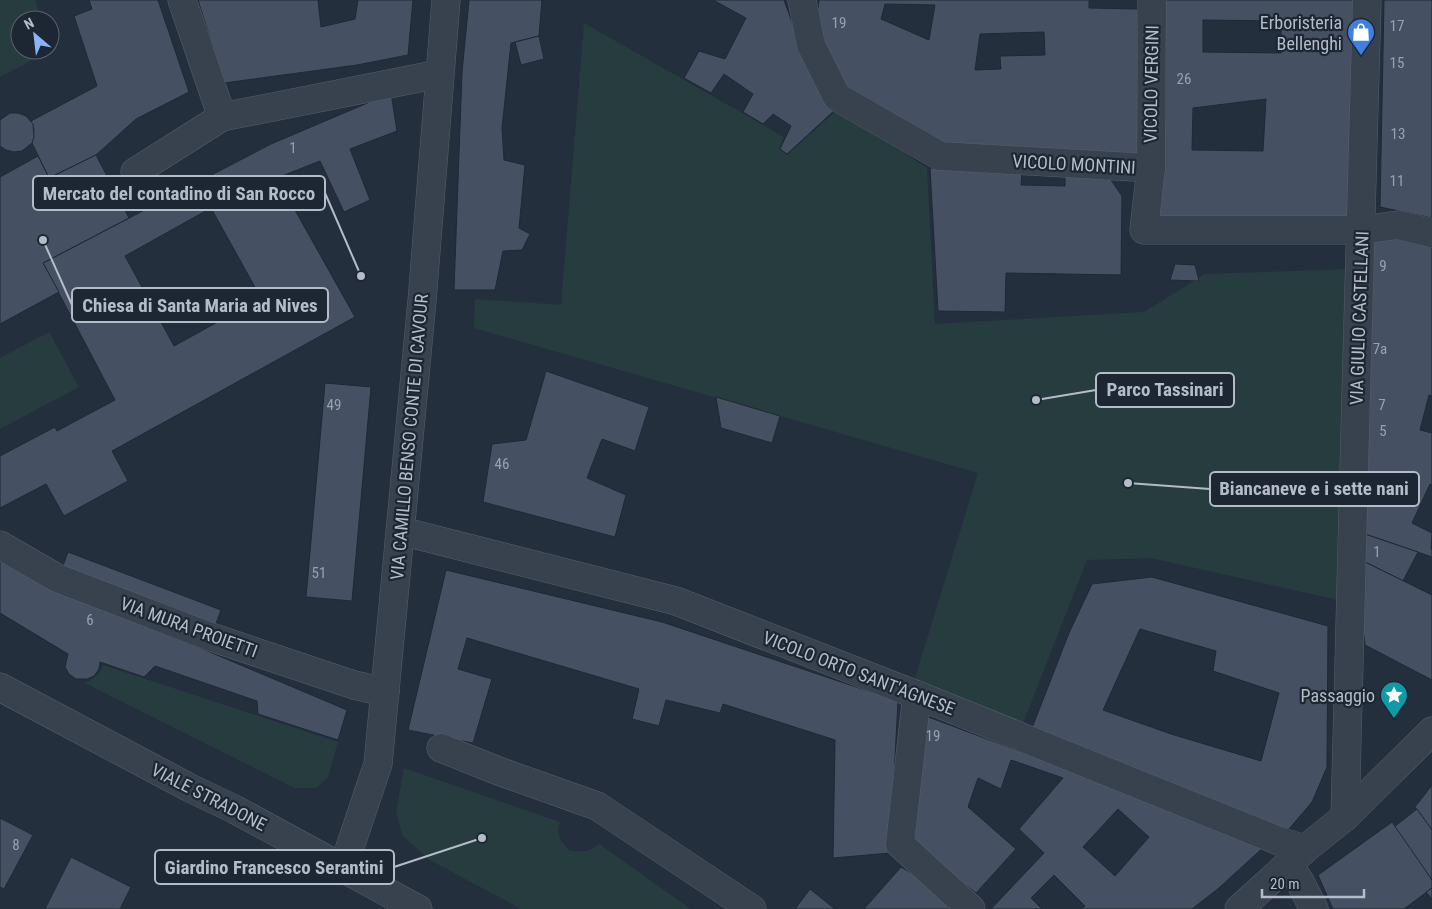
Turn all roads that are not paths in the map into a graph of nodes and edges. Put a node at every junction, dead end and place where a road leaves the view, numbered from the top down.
1 (182, 0) edge
2 (446, 0) edge
3 (802, 0) edge
4 (1152, 0) edge
5 (1367, 0) edge
6 (439, 74) junction
7 (222, 117) junction
8 (1151, 168) junction
9 (135, 172) dead end
10 (1362, 230) junction
11 (1432, 233) edge
12 (400, 531) junction
13 (0, 545) edge
14 (0, 687) edge
15 (385, 692) junction
16 (917, 694) junction
17 (1432, 731) edge
18 (442, 748) dead end
19 (1345, 817) junction
20 (1297, 858) junction
21 (343, 868) junction
22 (418, 909) edge
23 (752, 909) edge
24 (971, 909) edge
25 (1239, 909) edge
26 (1314, 909) edge

1 - 7 street
2 - 6 street, VIA CAMILLO BENSO CONTE DI CAVOUR
3 - 8 street, VICOLO MONTINI
4 - 8 street, VICOLO VERGINI
5 - 10 street, VIA GIULIO CASTELLANI
6 - 7 street
6 - 12 street, VIA CAMILLO BENSO CONTE DI CAVOUR
7 - 9 street
8 - 10 street, VICOLO MONTINI
10 - 11 street
10 - 19 street, VIA GIULIO CASTELLANI
12 - 15 street, VIA CAMILLO BENSO CONTE DI CAVOUR
12 - 16 street, VICOLO ORTO SANT'AGNESE
13 - 15 street, VIA MURA PROIETTI
14 - 21 street, VIALE STRADONE
15 - 21 street, VIA CAMILLO BENSO CONTE DI CAVOUR
16 - 20 street, VICOLO ORTO SANT'AGNESE
16 - 24 street
17 - 19 street
18 - 23 street
19 - 20 street
20 - 25 street
20 - 26 street
21 - 22 street, VIALE STRADONE

